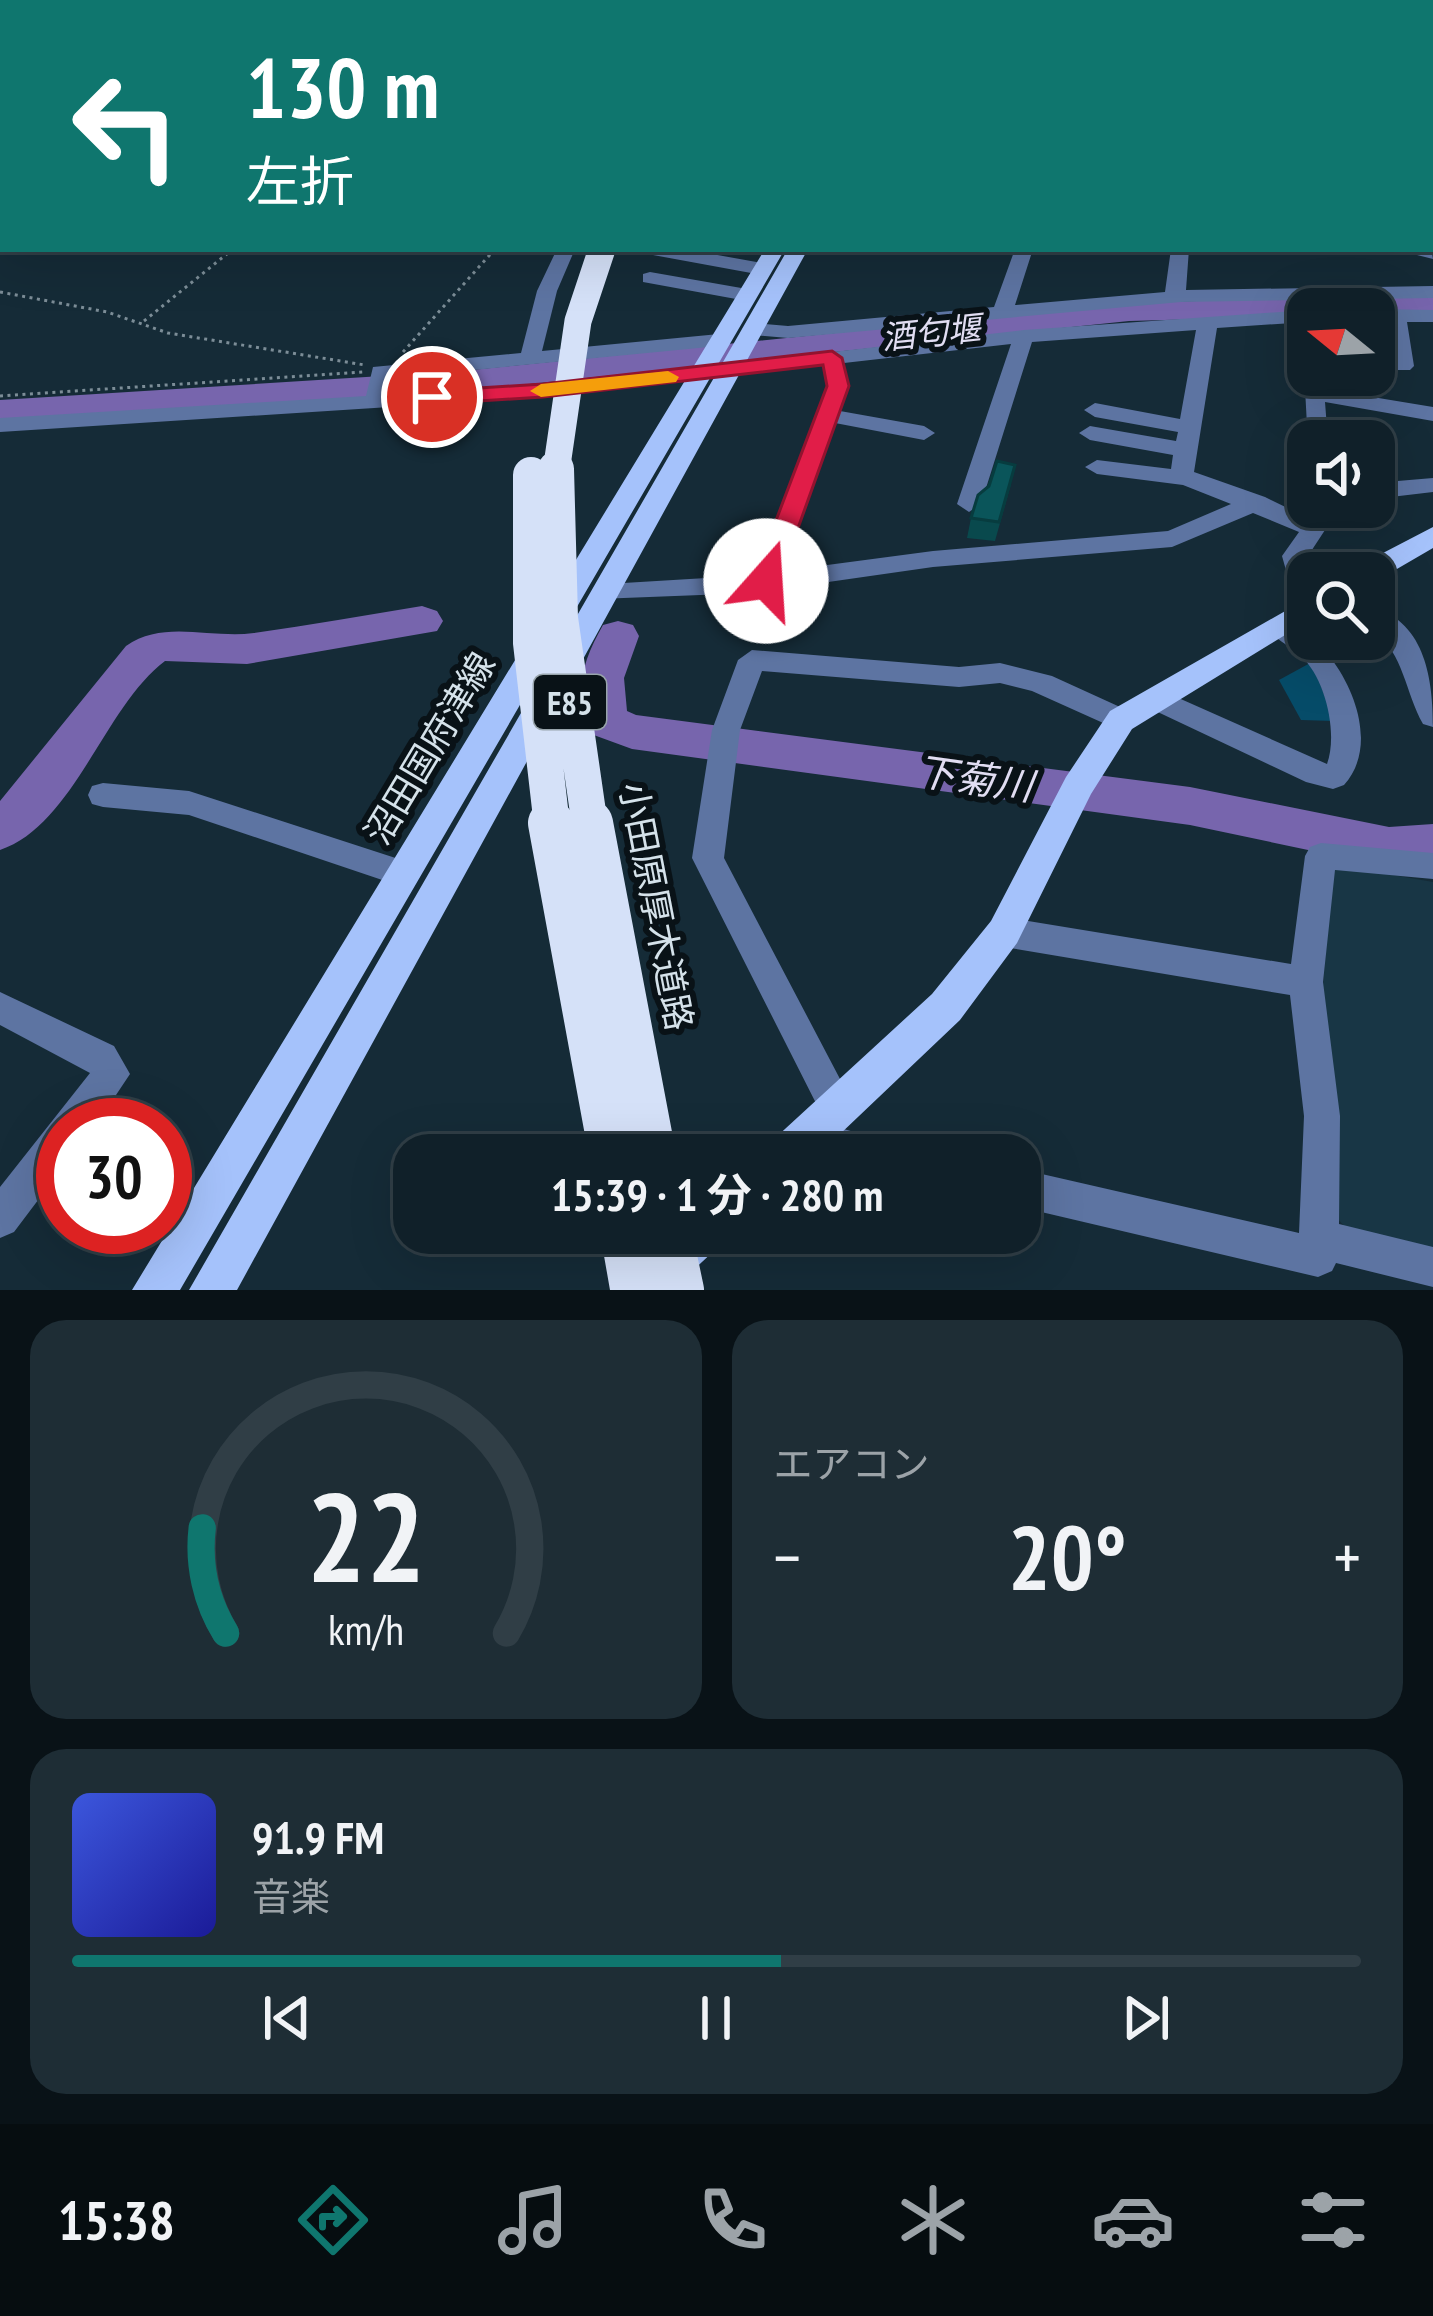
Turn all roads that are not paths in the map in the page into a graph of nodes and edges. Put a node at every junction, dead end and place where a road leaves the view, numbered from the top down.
1 (565, 252) edge
2 (579, 252) edge
3 (601, 252) edge
4 (696, 252) edge
5 (796, 252) edge
6 (1023, 252) edge
7 (1179, 252) edge
8 (770, 257) edge
9 (650, 278) dead end
10 (1433, 292) edge
11 (747, 295) junction
12 (1180, 296) junction
13 (1003, 310) junction
14 (1395, 316) edge
15 (1433, 316) edge
16 (1287, 317) edge
17 (1208, 321) junction
18 (753, 329) junction
19 (1024, 337) junction
20 (1395, 344) edge
21 (832, 358) junction
22 (530, 359) junction
23 (717, 360) junction
24 (1403, 366) dead end
25 (1361, 396) edge
26 (376, 401) junction
27 (1433, 414) edge
28 (826, 415) junction
29 (1092, 422) dead end
30 (0, 425) edge
31 (924, 433) dead end
32 (1188, 438) junction
33 (1097, 467) dead end
34 (1180, 478) junction
35 (1433, 485) edge
36 (1395, 489) edge
37 (1257, 502) junction
38 (970, 504) edge
39 (1287, 510) edge
40 (1433, 536) edge
41 (1395, 558) edge
42 (766, 581) junction
43 (608, 593) junction
44 (1287, 621) edge
45 (1278, 626) junction
46 (1395, 630) edge
47 (1154, 699) junction
48 (1433, 716) edge
49 (1121, 720) junction
50 (103, 795) dead end
51 (1433, 866) edge
52 (403, 874) junction
53 (1004, 932) junction
54 (1306, 982) junction
55 (0, 1008) edge
56 (94, 1098) edge
57 (837, 1111) junction
58 (608, 1134) edge
59 (649, 1134) edge
60 (811, 1134) edge
61 (36, 1170) edge
62 (1041, 1193) edge
63 (2, 1211) edge
64 (1319, 1239) junction
65 (630, 1254) edge
66 (673, 1254) edge
67 (678, 1254) edge
68 (1433, 1267) edge
69 (155, 1290) edge
70 (212, 1290) edge
71 (638, 1290) edge
72 (681, 1290) edge

1 - 22 street
2 - 58 highway, E85, bridge
3 - 59 highway, 小田原厚木道路 / E85, bridge
4 - 8 street
5 - 18 main road, 沼田国府津線
6 - 13 street
7 - 12 street
8 - 11 main road, 沼田国府津線
9 - 11 street
10 - 12 street
11 - 23 main road, 沼田国府津線
12 - 13 street
13 - 18 street
14 - 15 street
16 - 17 street
17 - 19 street
17 - 32 street
18 - 23 main road, 沼田国府津線
19 - 21 street
19 - 38 street
20 - 24 street
21 - 23 street
21 - 28 street
22 - 23 street
22 - 26 street
23 - 26 street
23 - 43 main road, 沼田国府津線
23 - 52 main road, 沼田国府津線
25 - 27 street
26 - 30 street
28 - 31 street
28 - 42 street
29 - 32 street
32 - 34 street
33 - 34 street
34 - 37 street
35 - 36 street
37 - 39 street
37 - 42 street
40 - 41 main road
42 - 43 street
43 - 70 main road, 沼田国府津線
44 - 45 main road
45 - 47 main road
45 - 47 street
46 - 48 street
47 - 49 main road
49 - 53 main road
49 - 57 street
50 - 52 street
51 - 54 street
52 - 69 main road, 沼田国府津線
53 - 54 street
53 - 57 main road
54 - 64 street
55 - 56 street
57 - 60 main road
61 - 63 street
62 - 64 street
64 - 68 street
65 - 71 highway
66 - 72 highway, bridge
67 - 71 main road

